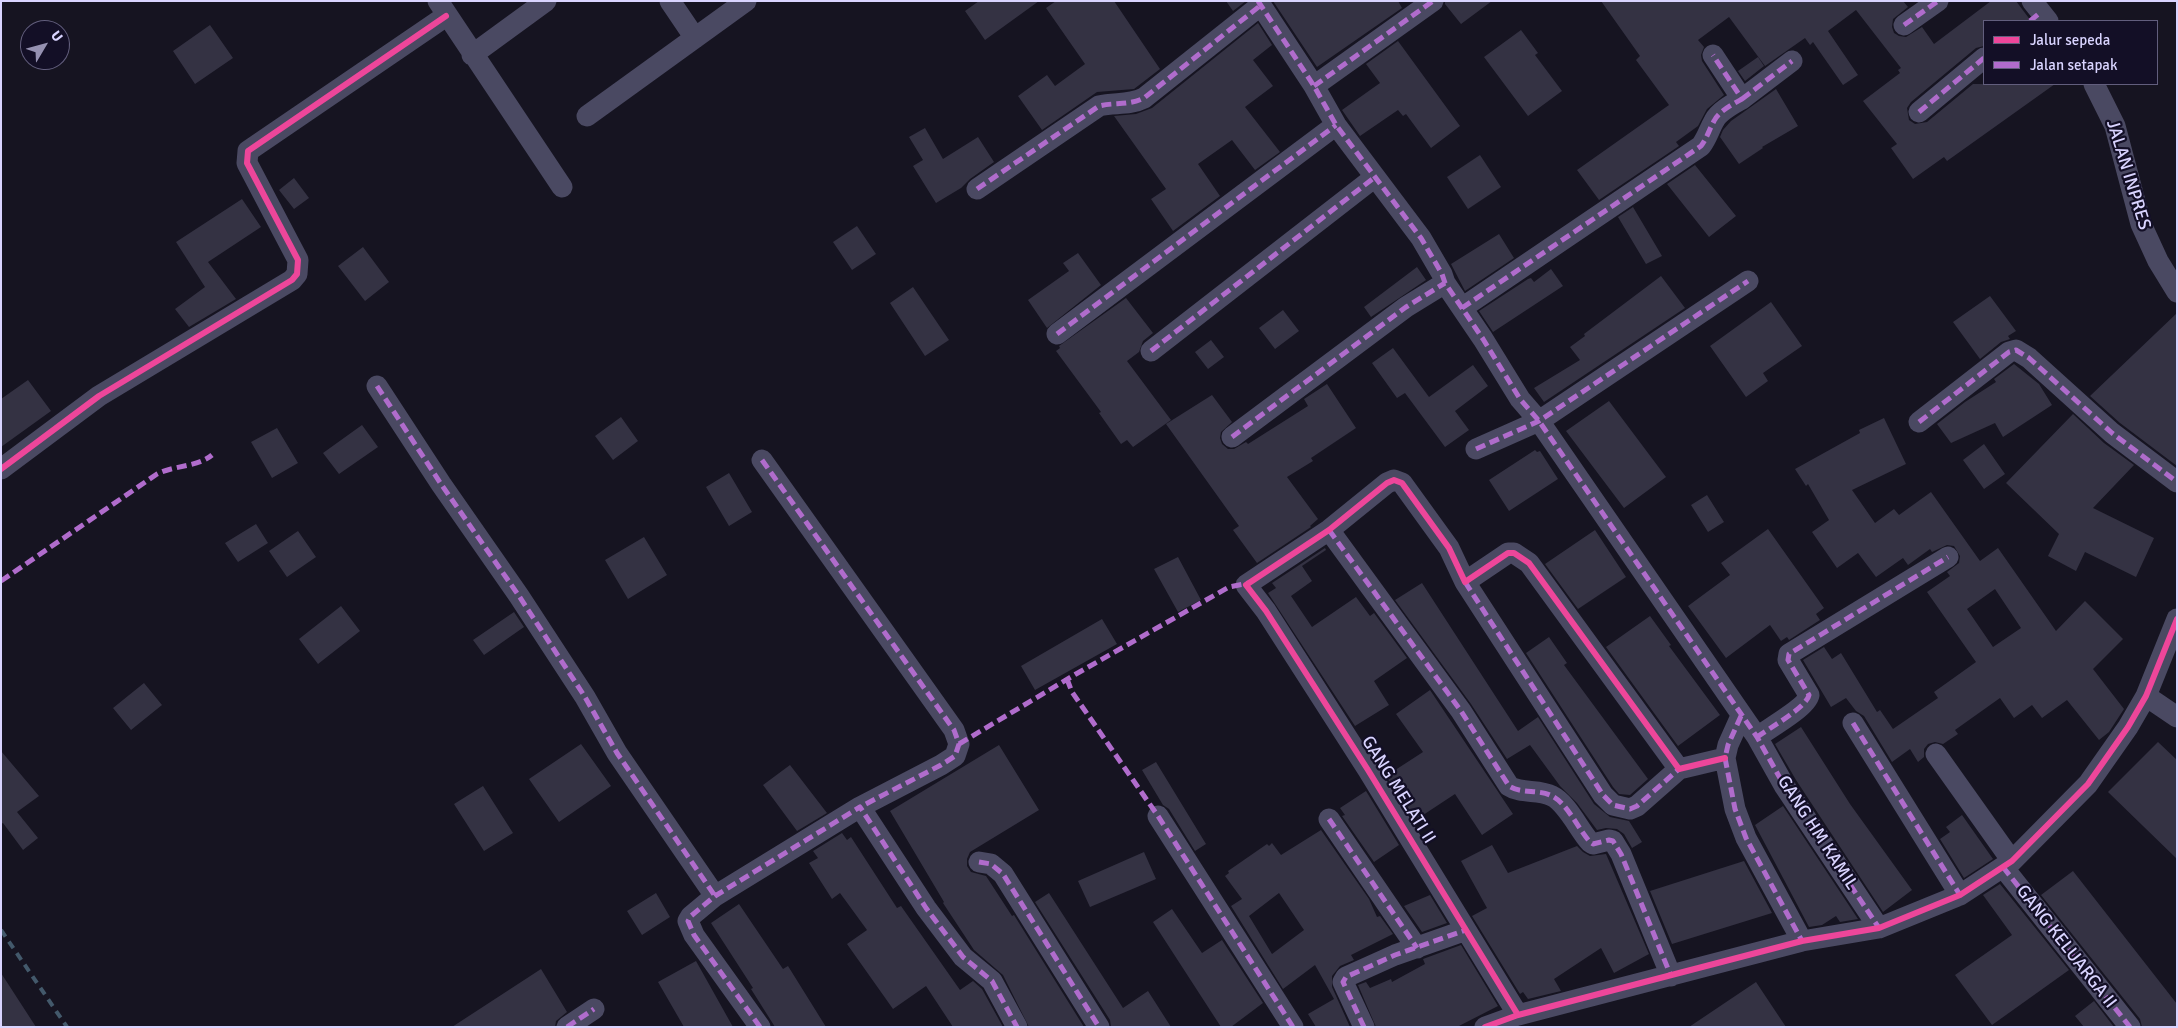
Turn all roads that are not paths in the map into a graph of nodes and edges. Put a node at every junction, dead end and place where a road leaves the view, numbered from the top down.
1 (546, 1) edge
2 (670, 1) edge
3 (746, 1) edge
4 (1433, 1) edge
5 (1938, 1) edge
6 (1260, 3) edge
7 (442, 8) edge
8 (1904, 25) dead end
9 (695, 38) junction
10 (472, 55) junction
11 (1713, 55) dead end
12 (1983, 59) edge
13 (1792, 61) dead end
14 (2094, 85) edge
15 (1314, 86) junction
16 (1742, 99) junction
17 (1919, 112) dead end
18 (587, 116) dead end
19 (1336, 125) junction
20 (1376, 176) junction
21 (562, 187) dead end
22 (977, 189) dead end
23 (1748, 281) dead end
24 (1445, 283) junction
25 (2177, 292) edge
26 (1462, 308) junction
27 (1057, 334) dead end
28 (1151, 352) dead end
29 (377, 386) dead end
30 (1539, 421) junction
31 (1919, 422) dead end
32 (1232, 437) dead end
33 (1476, 449) dead end
34 (762, 460) dead end
35 (1, 469) edge
36 (2177, 482) edge
37 (1328, 530) junction
38 (1948, 557) dead end
39 (1464, 582) junction
40 (2177, 619) edge
41 (2146, 696) junction
42 (1741, 716) junction
43 (2177, 717) edge
44 (1853, 723) dead end
45 (1756, 737) junction
46 (1936, 754) dead end
47 (1725, 758) junction
48 (1679, 768) junction
49 (860, 807) junction
50 (1158, 816) dead end
51 (1330, 819) dead end
52 (980, 862) dead end
53 (2008, 864) junction
54 (1960, 895) junction
55 (715, 896) junction
56 (1880, 928) junction
57 (1466, 930) junction
58 (1802, 941) junction
59 (1416, 948) junction
60 (1671, 976) junction
61 (594, 1009) dead end
62 (1518, 1015) junction
63 (567, 1027) edge
64 (760, 1027) edge
65 (1017, 1027) edge
66 (1099, 1027) edge
67 (1293, 1027) edge
68 (1364, 1027) edge
69 (1485, 1027) edge
70 (2130, 1027) edge

1 - 10 street
2 - 9 street
3 - 9 street
4 - 15 street
5 - 8 street
6 - 15 street, GANG HM KAMIL
6 - 22 street
7 - 10 street
7 - 35 street
9 - 18 street
10 - 21 street
11 - 16 street
12 - 17 street
13 - 16 street
14 - 25 street, JALAN INPRES
15 - 19 street, GANG HM KAMIL
16 - 26 street
19 - 20 street, GANG HM KAMIL
19 - 27 street
20 - 24 street, GANG HM KAMIL
20 - 28 street
23 - 30 street
24 - 26 street, GANG HM KAMIL
24 - 32 street
26 - 30 street, GANG HM KAMIL
29 - 55 street
30 - 33 street
30 - 42 street, GANG HM KAMIL
31 - 36 street
34 - 49 street
37 - 39 street
37 - 57 street, GANG MELATI II
37 - 60 street
38 - 45 street
39 - 48 street
39 - 48 street
40 - 41 street
41 - 43 street
41 - 53 street
42 - 45 street, GANG HM KAMIL
42 - 47 street
44 - 54 street
45 - 56 street, GANG HM KAMIL
46 - 53 street, GANG KELUARGA II
47 - 48 street
47 - 58 street
49 - 55 street
49 - 65 street
50 - 67 street
51 - 59 street
52 - 66 street
53 - 54 street
53 - 70 street, GANG KELUARGA II
54 - 56 street
55 - 64 street
56 - 58 street
57 - 59 street
57 - 62 street, GANG MELATI II
58 - 60 street
59 - 68 street
60 - 62 street
61 - 63 street
62 - 69 street

